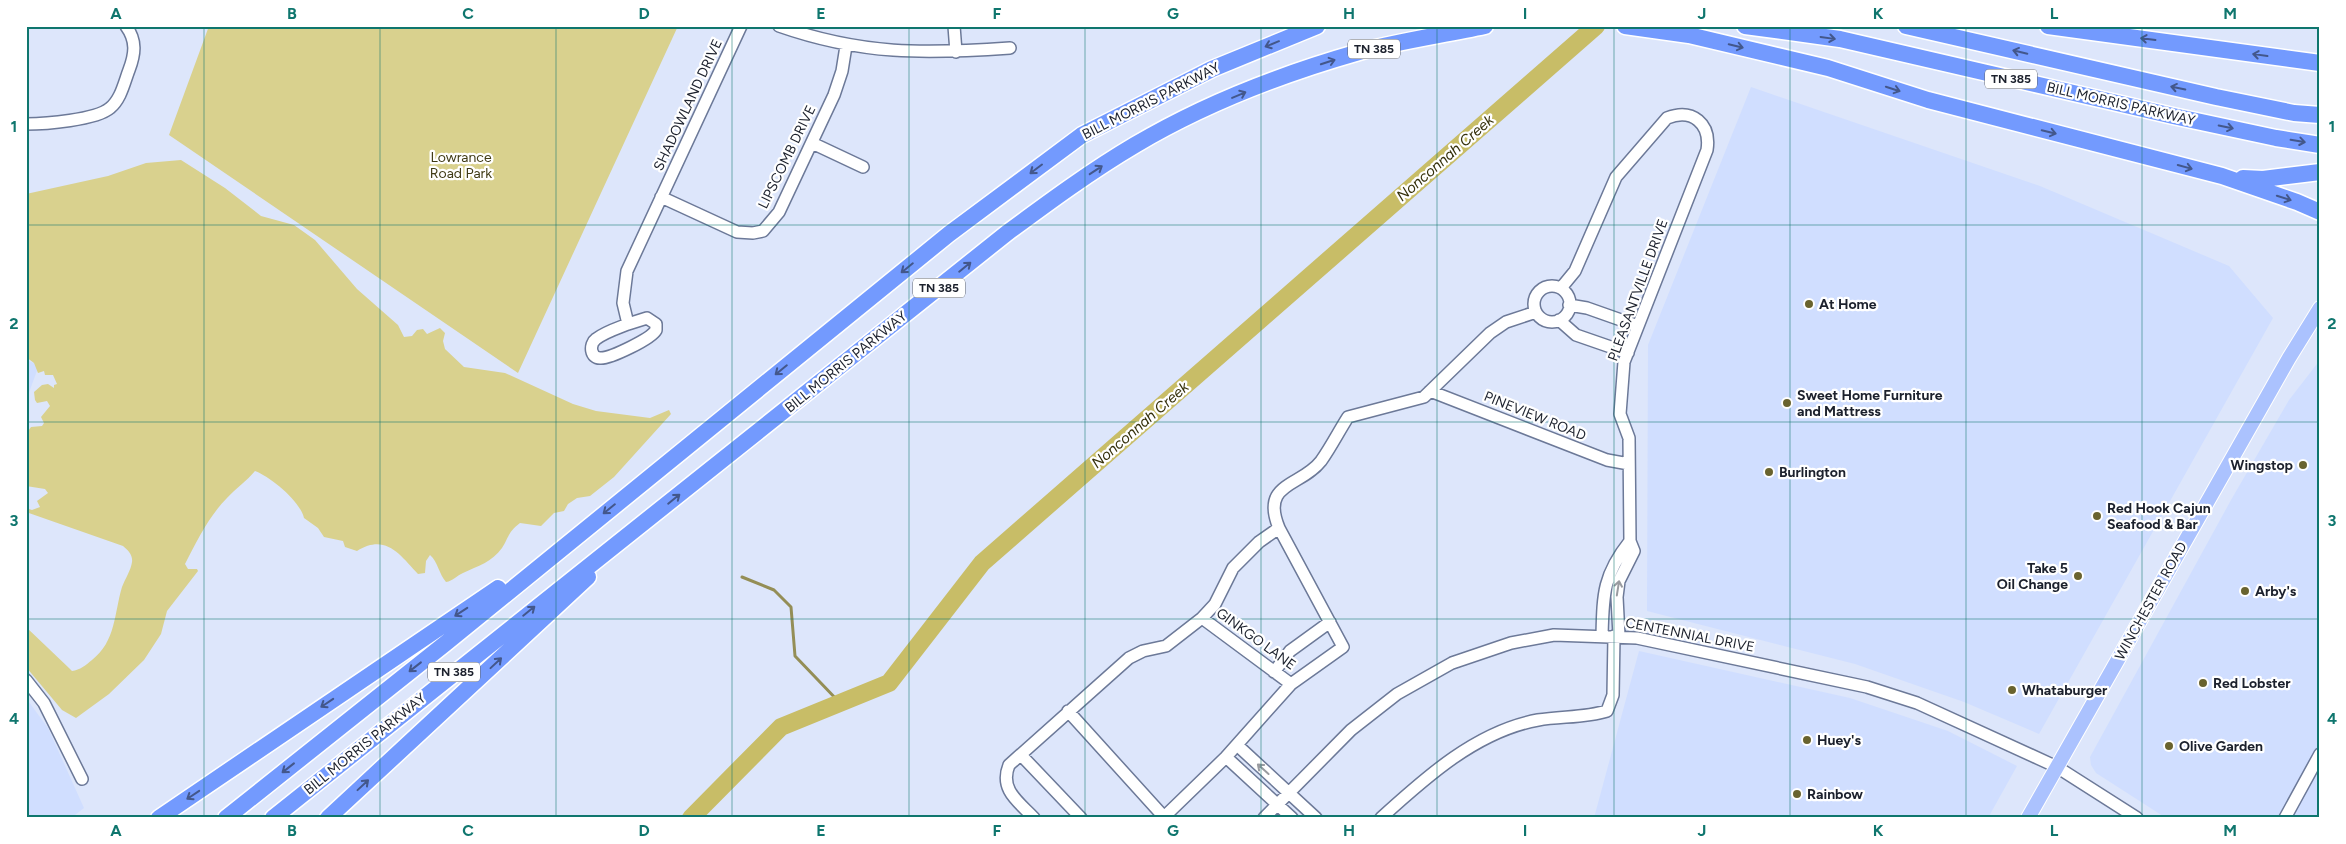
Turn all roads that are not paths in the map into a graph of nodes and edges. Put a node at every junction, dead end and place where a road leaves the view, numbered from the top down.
1 (741, 26) edge
2 (779, 26) edge
3 (954, 26) edge
4 (1317, 26) edge
5 (1485, 26) edge
6 (1625, 26) edge
7 (1746, 26) edge
8 (1906, 26) edge
9 (2048, 26) edge
10 (129, 31) edge
11 (846, 46) junction
12 (1010, 48) dead end
13 (956, 52) junction
14 (2316, 62) edge
15 (2320, 115) edge
16 (26, 124) edge
17 (812, 143) junction
18 (2320, 144) edge
19 (863, 166) dead end
20 (2320, 172) edge
21 (2222, 176) junction
22 (661, 197) junction
23 (2320, 212) edge
24 (1561, 288) junction
25 (1569, 305) junction
26 (2320, 308) edge
27 (1536, 312) junction
28 (1560, 320) junction
29 (628, 324) junction
30 (1638, 326) junction
31 (1628, 353) junction
32 (1430, 391) junction
33 (1629, 464) junction
34 (1279, 528) junction
35 (636, 530) junction
36 (1630, 541) junction
37 (561, 547) junction
38 (1202, 618) junction
39 (1330, 622) junction
40 (1612, 636) junction
41 (1274, 672) junction
42 (26, 680) edge
43 (1291, 684) junction
44 (1068, 711) junction
45 (1237, 745) junction
46 (2320, 754) edge
47 (1021, 755) junction
48 (1226, 757) junction
49 (2057, 767) junction
50 (82, 779) dead end
51 (1290, 792) junction
52 (1278, 803) junction
53 (1164, 817) edge
54 (159, 818) edge
55 (226, 818) edge
56 (273, 818) edge
57 (328, 818) edge
58 (1034, 818) edge
59 (1080, 818) edge
60 (1264, 818) edge
61 (1292, 818) edge
62 (1316, 818) edge
63 (1381, 818) edge
64 (2028, 818) edge
65 (2137, 818) edge
66 (2285, 818) edge

1 - 22 street, SHADOWLAND DRIVE
2 - 11 street
3 - 13 street
4 -> 37 highway, BILL MORRIS PARKWAY / TN 385
35 -> 5 highway, BILL MORRIS PARKWAY / TN 385
6 -> 21 highway
7 -> 18 highway, BILL MORRIS PARKWAY / TN 385
15 -> 8 highway, BILL MORRIS PARKWAY / TN 385
14 -> 9 highway
10 - 16 street
11 - 13 street
11 - 17 street, LIPSCOMB DRIVE
12 - 13 street
17 - 19 street
17 - 22 street, LIPSCOMB DRIVE
20 - 21 highway
21 -> 23 highway
22 - 29 street, SHADOWLAND DRIVE
24 - 25 street
24 - 27 street
24 - 30 street, PLEASANTVILLE DRIVE
25 - 28 street
25 - 30 street
26 - 49 main road, WINCHESTER ROAD
27 - 28 street
27 - 32 street
28 - 31 street
29 - 29 street
30 - 31 street, PLEASANTVILLE DRIVE
31 - 33 street, PLEASANTVILLE DRIVE
32 - 33 street, PINEVIEW ROAD
32 - 34 street
33 - 36 street, PLEASANTVILLE DRIVE
34 - 38 street
34 - 39 street
56 -> 35 highway, BILL MORRIS PARKWAY / TN 385
57 -> 35 highway
40 -> 36 street, PLEASANTVILLE DRIVE
36 - 40 street
37 -> 54 highway
37 -> 55 highway, BILL MORRIS PARKWAY / TN 385
38 - 41 street, GINKGO LANE
38 - 44 street
39 - 41 street
39 - 43 street
40 - 49 street, CENTENNIAL DRIVE
40 - 51 street, CENTENNIAL DRIVE
40 - 63 street
41 - 43 street, GINKGO LANE
42 - 50 street
43 - 45 street
44 - 47 street
44 - 53 street
45 - 48 street
51 -> 45 street
46 - 66 street
47 - 58 street
47 - 59 street
48 - 52 street
48 - 53 street
49 - 64 main road, WINCHESTER ROAD
49 - 65 street, CENTENNIAL DRIVE
51 - 52 street, CENTENNIAL DRIVE
51 - 62 street
52 - 60 street, CENTENNIAL DRIVE
52 - 61 street

